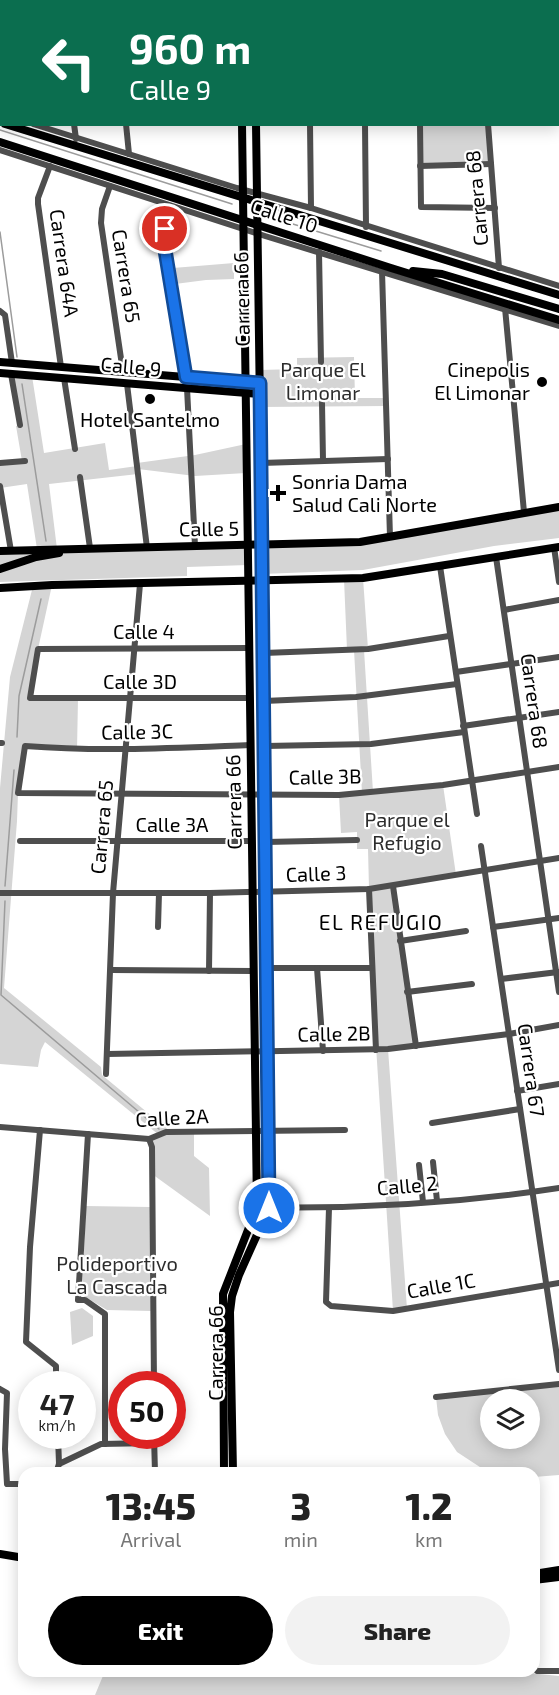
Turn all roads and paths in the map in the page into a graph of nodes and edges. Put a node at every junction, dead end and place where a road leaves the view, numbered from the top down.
1 (13, 126) edge
2 (39, 126) edge
3 (74, 126) edge
4 (126, 126) edge
5 (242, 126) edge
6 (256, 126) edge
7 (310, 126) edge
8 (365, 126) edge
9 (420, 126) edge
10 (488, 126) edge
11 (76, 139) junction
12 (0, 142) edge
13 (0, 150) edge
14 (129, 154) junction
15 (144, 163) junction
16 (491, 164) junction
17 (50, 166) junction
18 (420, 166) junction
19 (110, 186) junction
20 (124, 187) junction
21 (243, 194) junction
22 (257, 197) junction
23 (173, 207) junction
24 (311, 208) junction
25 (495, 208) junction
26 (243, 224) junction
27 (366, 226) junction
28 (258, 229) junction
29 (422, 244) junction
30 (434, 248) junction
31 (412, 249) junction
32 (319, 252) junction
33 (440, 258) junction
34 (499, 268) junction
35 (387, 270) junction
36 (559, 289) edge
37 (505, 309) junction
38 (559, 309) edge
39 (0, 311) edge
40 (547, 319) junction
41 (559, 320) edge
42 (559, 326) edge
43 (0, 362) edge
44 (321, 362) dead end
45 (12, 363) junction
46 (61, 367) junction
47 (123, 372) junction
48 (0, 373) edge
49 (11, 374) junction
50 (186, 377) junction
51 (64, 378) junction
52 (245, 382) junction
53 (260, 383) junction
54 (127, 384) junction
55 (188, 388) junction
56 (246, 393) junction
57 (260, 394) junction
58 (322, 403) dead end
59 (20, 425) dead end
60 (75, 449) dead end
61 (388, 459) junction
62 (25, 460) dead end
63 (323, 461) junction
64 (261, 463) junction
65 (0, 464) edge
66 (80, 477) dead end
67 (0, 486) edge
68 (559, 507) edge
69 (524, 512) junction
70 (390, 537) junction
71 (247, 545) junction
72 (262, 545) junction
73 (195, 546) junction
74 (556, 547) edge
75 (90, 548) junction
76 (147, 548) junction
77 (0, 551) edge
78 (11, 551) junction
79 (496, 557) junction
80 (440, 567) junction
81 (0, 568) edge
82 (248, 581) junction
83 (263, 581) junction
84 (185, 582) junction
85 (559, 582) edge
86 (140, 584) junction
87 (0, 587) edge
88 (559, 600) edge
89 (504, 610) junction
90 (450, 636) junction
91 (249, 648) junction
92 (135, 649) junction
93 (264, 653) junction
94 (559, 657) edge
95 (512, 664) junction
96 (456, 672) junction
97 (457, 684) junction
98 (30, 698) joint
99 (250, 698) junction
100 (130, 699) junction
101 (264, 701) junction
102 (559, 712) edge
103 (519, 718) junction
104 (464, 729) junction
105 (250, 745) junction
106 (265, 746) junction
107 (126, 750) junction
108 (559, 767) edge
109 (527, 772) junction
110 (472, 780) junction
111 (18, 793) joint
112 (122, 794) junction
113 (251, 795) junction
114 (266, 795) junction
115 (477, 814) dead end
116 (357, 840) dead end
117 (252, 841) junction
118 (20, 842) dead end
119 (118, 842) junction
120 (266, 842) junction
121 (481, 846) dead end
122 (559, 858) edge
123 (540, 861) junction
124 (484, 870) junction
125 (393, 886) junction
126 (369, 890) junction
127 (252, 892) junction
128 (267, 892) junction
129 (0, 893) edge
130 (113, 893) junction
131 (159, 893) junction
132 (210, 893) junction
133 (559, 918) edge
134 (549, 920) junction
135 (158, 927) dead end
136 (493, 927) junction
137 (466, 931) dead end
138 (400, 941) junction
139 (268, 968) junction
140 (317, 968) junction
141 (371, 968) junction
142 (111, 970) junction
143 (209, 971) junction
144 (253, 971) junction
145 (558, 972) edge
146 (501, 979) junction
147 (472, 984) dead end
148 (407, 992) junction
149 (559, 992) edge
150 (559, 1025) edge
151 (509, 1034) junction
152 (416, 1046) junction
153 (376, 1050) junction
154 (323, 1051) junction
155 (255, 1052) junction
156 (269, 1052) junction
157 (107, 1054) junction
158 (106, 1074) dead end
159 (559, 1087) edge
160 (517, 1091) junction
161 (520, 1109) junction
162 (432, 1124) dead end
163 (0, 1127) edge
164 (40, 1130) junction
165 (345, 1130) dead end
166 (256, 1131) junction
167 (269, 1131) junction
168 (88, 1134) junction
169 (149, 1139) junction
170 (433, 1162) dead end
171 (419, 1165) dead end
172 (559, 1188) edge
173 (533, 1192) junction
174 (437, 1201) junction
175 (423, 1202) junction
176 (257, 1207) junction
177 (269, 1208) junction
178 (329, 1208) junction
179 (559, 1283) edge
180 (546, 1285) junction
181 (559, 1370) edge
182 (56, 1371) edge
183 (154, 1371) edge
184 (559, 1384) edge
185 (0, 1389) edge
186 (435, 1397) dead end
187 (105, 1444) junction
188 (108, 1444) edge
189 (58, 1449) edge
190 (154, 1449) edge
191 (59, 1464) junction
192 (58, 1467) edge
193 (154, 1467) edge
194 (224, 1467) edge
195 (233, 1467) edge
196 (18, 1484) edge
197 (0, 1554) edge
198 (18, 1556) edge
199 (559, 1570) edge
200 (540, 1574) edge
201 (559, 1576) edge
202 (540, 1579) edge
203 (540, 1671) edge
204 (559, 1671) edge

1 - 15 main road, Calle 10
2 - 11 street, Calle 10
3 - 11 street
4 - 14 street
5 - 21 main road, Carrera 66
6 - 22 main road, Carrera 66
7 - 24 street
8 - 27 street
9 - 18 street
10 - 16 street, Carrera 68
11 - 14 street, Calle 10
12 - 20 main road, Calle 10
13 - 17 street, Calle 10
14 - 15 street, Calle 10
15 - 21 main road, Calle 10
16 - 18 street
16 - 25 street, Carrera 68
17 - 19 street, Calle 10
17 - 46 street, Carrera 64A
18 - 25 street
19 - 20 street, Calle 10
19 - 47 street, Carrera 65
20 - 23 street, Calle 10
20 - 26 main road, Calle 10
21 - 22 main road, Calle 10
21 - 26 main road, Carrera 66
22 - 24 street, Calle 10
22 - 28 main road, Carrera 66
22 - 31 main road, Calle 10
23 - 26 street, Calle 10
23 - 50 street
24 - 27 street, Calle 10
25 - 34 street, Carrera 68
26 - 28 main road, Calle 10
26 - 52 main road, Carrera 66
27 - 29 street, Calle 10
28 - 32 street, Calle 10
28 - 35 main road, Calle 10
28 - 53 main road, Carrera 66
29 - 30 street, Calle 10
29 - 31 main road
30 - 33 main road
30 - 34 street, Calle 10
31 - 33 main road, Calle 10
32 - 35 street, Calle 10
32 - 44 street
33 - 36 main road, Calle 10
34 - 36 street, Calle 10
35 - 37 street, Calle 10
35 - 38 main road
35 - 40 main road, Calle 10
35 - 61 street
37 - 40 street, Calle 10
37 - 69 street
39 - 45 street
40 - 41 main road, Calle 10
40 - 42 street, Calle 10
43 - 45 main road, Calle 9
45 - 46 main road, Calle 9
46 - 47 main road, Calle 9
47 - 50 main road, Calle 9
48 - 49 main road, Calle 9
49 - 51 main road, Calle 9
49 - 59 street
50 - 52 main road, Calle 9
51 - 54 main road, Calle 9
51 - 60 street
52 - 53 main road, Calle 9
52 - 56 main road, Carrera 66
53 - 57 main road, Carrera 66
54 - 55 main road, Calle 9
54 - 76 street
55 - 56 main road, Calle 9
55 - 73 street
56 - 57 main road, Calle 9
56 - 71 main road, Carrera 66
57 - 64 main road, Carrera 66
58 - 63 street
61 - 63 street
61 - 70 street
62 - 65 street
63 - 64 street
64 - 72 main road, Carrera 66
66 - 75 street
67 - 78 street
68 - 69 main road, Calle 5
69 - 70 main road, Calle 5
70 - 72 main road, Calle 5
71 - 72 main road, Calle 5
71 - 73 main road, Calle 5
71 - 82 main road, Carrera 66
72 - 83 main road, Carrera 66
73 - 76 main road, Calle 5
74 - 79 main road
74 - 85 street
75 - 76 main road, Calle 5
75 - 78 main road, Calle 5
75 - 81 main road
77 - 78 main road, Calle 5
79 - 80 main road
79 - 89 street, Carrera 68
80 - 83 main road
80 - 90 street
82 - 83 main road
82 - 84 main road
82 - 91 main road, Carrera 66
83 - 93 main road, Carrera 66
84 - 86 main road
84 - 87 main road
86 - 87 main road
86 - 92 street, Carrera 65
88 - 89 street
89 - 95 street, Carrera 68
90 - 93 street
90 - 96 street
91 - 92 street, Calle 4
91 - 99 main road, Carrera 66
92 - 98 street, Calle 4
92 - 100 street, Carrera 65
93 - 101 main road, Carrera 66
94 - 95 street
95 - 96 street
95 - 103 street, Carrera 68
96 - 97 street
97 - 101 street
97 - 104 street
98 - 100 street, Calle 3D
99 - 100 street, Calle 3D
99 - 105 main road, Carrera 66
100 - 107 street, Carrera 65
101 - 106 main road, Carrera 66
102 - 103 street
103 - 104 street
103 - 109 street, Carrera 68
104 - 106 street
104 - 110 street
105 - 107 street, Calle 3C
105 - 113 main road, Carrera 66
106 - 114 main road, Carrera 66
107 - 111 street, Calle 3C
107 - 112 street, Carrera 65
108 - 109 street, Calle 3B
109 - 110 street, Calle 3B
109 - 123 street, Carrera 68
110 - 114 street, Calle 3B
110 - 115 street
111 - 112 street, Calle 3B
112 - 113 street, Calle 3B
112 - 119 street, Carrera 65
113 - 114 street, Calle 3B
113 - 117 main road, Carrera 66
114 - 120 main road, Carrera 66
116 - 120 street
117 - 119 street, Calle 3A
117 - 127 main road, Carrera 66
118 - 119 street, Calle 3A
119 - 130 street, Carrera 65
120 - 128 main road, Carrera 66
121 - 124 street, Carrera 67
122 - 123 street, Calle 3
123 - 124 street, Calle 3
123 - 134 street, Carrera 68
124 - 125 street, Calle 3
124 - 136 street, Carrera 67
125 - 126 street, Calle 3
125 - 138 street
126 - 128 street, Calle 3
126 - 141 street
127 - 128 street, Calle 3
127 - 132 street, Calle 3
127 - 144 main road, Carrera 66
128 - 139 main road, Carrera 66
129 - 130 street, Calle 3
130 - 131 street, Calle 3
130 - 142 street, Carrera 65
131 - 132 street, Calle 3
131 - 135 street
132 - 143 street
133 - 134 street
134 - 136 street
134 - 145 street, Carrera 68
136 - 146 street, Carrera 67
137 - 138 street
138 - 148 street
139 - 140 street
139 - 156 main road, Carrera 66
140 - 141 street
140 - 154 street
141 - 153 street
142 - 143 street
142 - 157 street, Carrera 65
143 - 144 street
144 - 155 main road, Carrera 66
145 - 146 street
145 - 149 street, Carrera 68
146 - 151 street, Carrera 67
147 - 148 street
148 - 152 street
150 - 151 street, Calle 2B
151 - 152 street, Calle 2B
151 - 160 street, Carrera 67
152 - 153 street, Calle 2B
153 - 154 street, Calle 2B
154 - 156 street, Calle 2B
155 - 156 street, Calle 2B
155 - 157 street, Calle 2B
155 - 166 main road, Carrera 66
156 - 167 main road, Carrera 66
157 - 158 street, Carrera 65
159 - 160 street
160 - 161 street, Carrera 67
161 - 162 street
161 - 173 street, Carrera 67
163 - 164 street, Calle 2A
164 - 168 street, Calle 2A
164 - 182 street
165 - 167 street, Calle 2A
166 - 167 street, Calle 2A
166 - 169 street, Calle 2A
166 - 176 main road, Carrera 66
167 - 177 main road, Carrera 66
168 - 169 street, Calle 2A
168 - 187 street
169 - 183 street
170 - 174 street
171 - 175 street
172 - 173 street, Calle 2
173 - 174 street, Calle 2
173 - 180 street, Carrera 67
174 - 175 street, Calle 2
175 - 178 street, Calle 2
176 - 177 street, Calle 2
176 - 194 main road, Carrera 66
177 - 178 street, Calle 2
177 - 195 main road, Carrera 66
178 - 180 street, Calle 1C
179 - 180 street, Calle 1C
180 - 181 street, Carrera 67
184 - 186 street
185 - 196 street
187 - 188 street
187 - 191 street
189 - 191 street
190 - 193 street
191 - 192 street
197 - 198 main road
199 - 200 main road
201 - 202 main road
203 - 204 street

